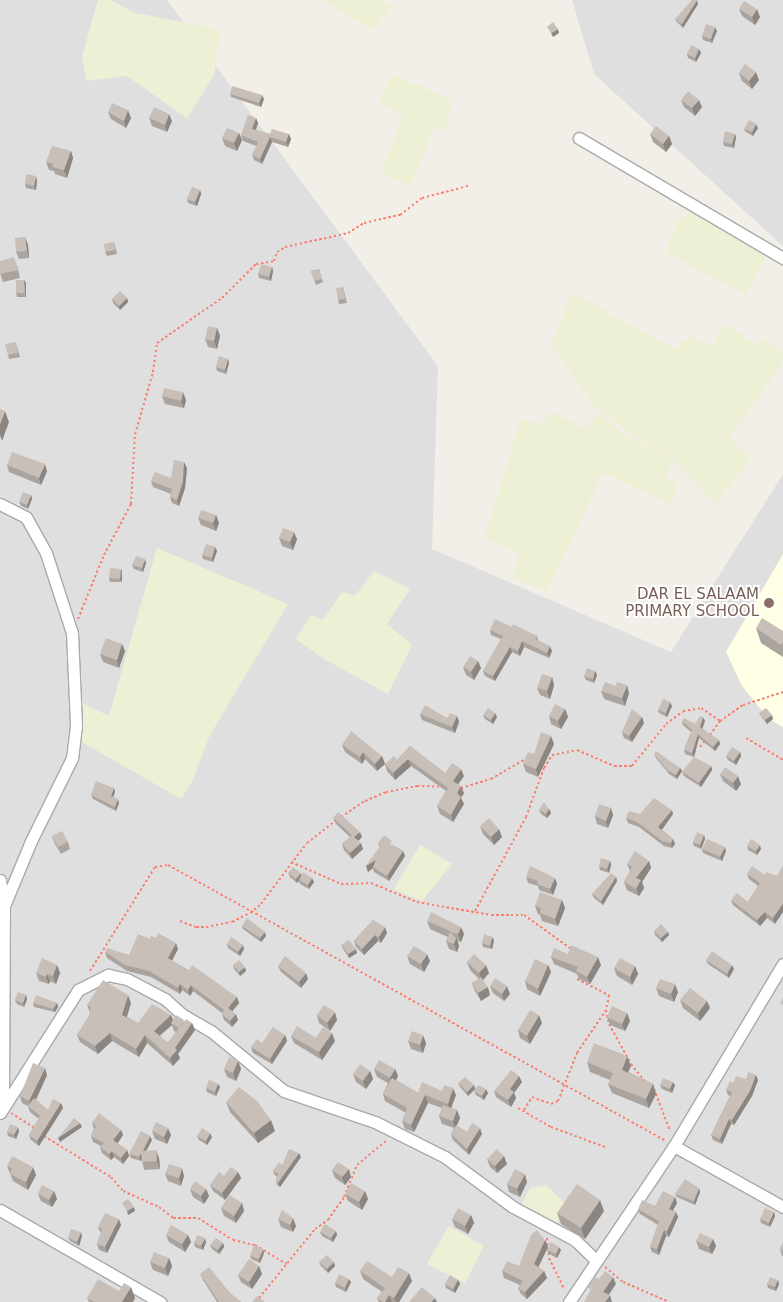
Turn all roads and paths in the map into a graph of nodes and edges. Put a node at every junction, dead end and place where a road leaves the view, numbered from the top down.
1 (579, 138) dead end
2 (468, 186) dead end
3 (783, 258) edge
4 (0, 504) edge
5 (72, 633) junction
6 (783, 692) edge
7 (720, 721) junction
8 (746, 738) dead end
9 (700, 747) dead end
10 (530, 757) edge
11 (542, 758) edge
12 (783, 760) edge
13 (548, 761) junction
14 (446, 788) edge
15 (453, 788) edge
16 (291, 862) junction
17 (0, 880) edge
18 (4, 906) junction
19 (475, 911) junction
20 (250, 913) junction
21 (180, 921) dead end
22 (570, 948) edge
23 (783, 964) edge
24 (89, 973) dead end
25 (577, 980) dead end
26 (606, 1010) junction
27 (566, 1086) junction
28 (518, 1108) dead end
29 (2, 1110) edge
30 (524, 1110) junction
31 (396, 1132) junction
32 (674, 1146) junction
33 (605, 1147) dead end
34 (783, 1207) edge
35 (0, 1210) edge
36 (547, 1226) junction
37 (597, 1261) junction
38 (286, 1264) junction
39 (570, 1300) edge
40 (160, 1302) edge
41 (256, 1302) edge
42 (669, 1302) edge

1 - 3 street
2 - 5 path
4 - 5 street
5 - 18 street
6 - 7 path
7 - 9 path
7 - 13 path
8 - 12 path
10 - 15 path
11 - 13 path
13 - 19 path
14 - 16 path
16 - 19 path
16 - 20 path
17 - 18 street
18 - 29 street
19 - 22 path
20 - 21 path
20 - 24 path
20 - 27 path
23 - 32 street
25 - 26 path
26 - 27 path
26 - 32 path
27 - 30 path
27 - 32 path
28 - 30 path
29 - 31 street
29 - 38 path
30 - 33 path
31 - 36 street
31 - 38 path
32 - 34 street
32 - 37 street
35 - 40 street
36 - 37 street
36 - 39 path
37 - 39 street
37 - 42 path
38 - 41 path

